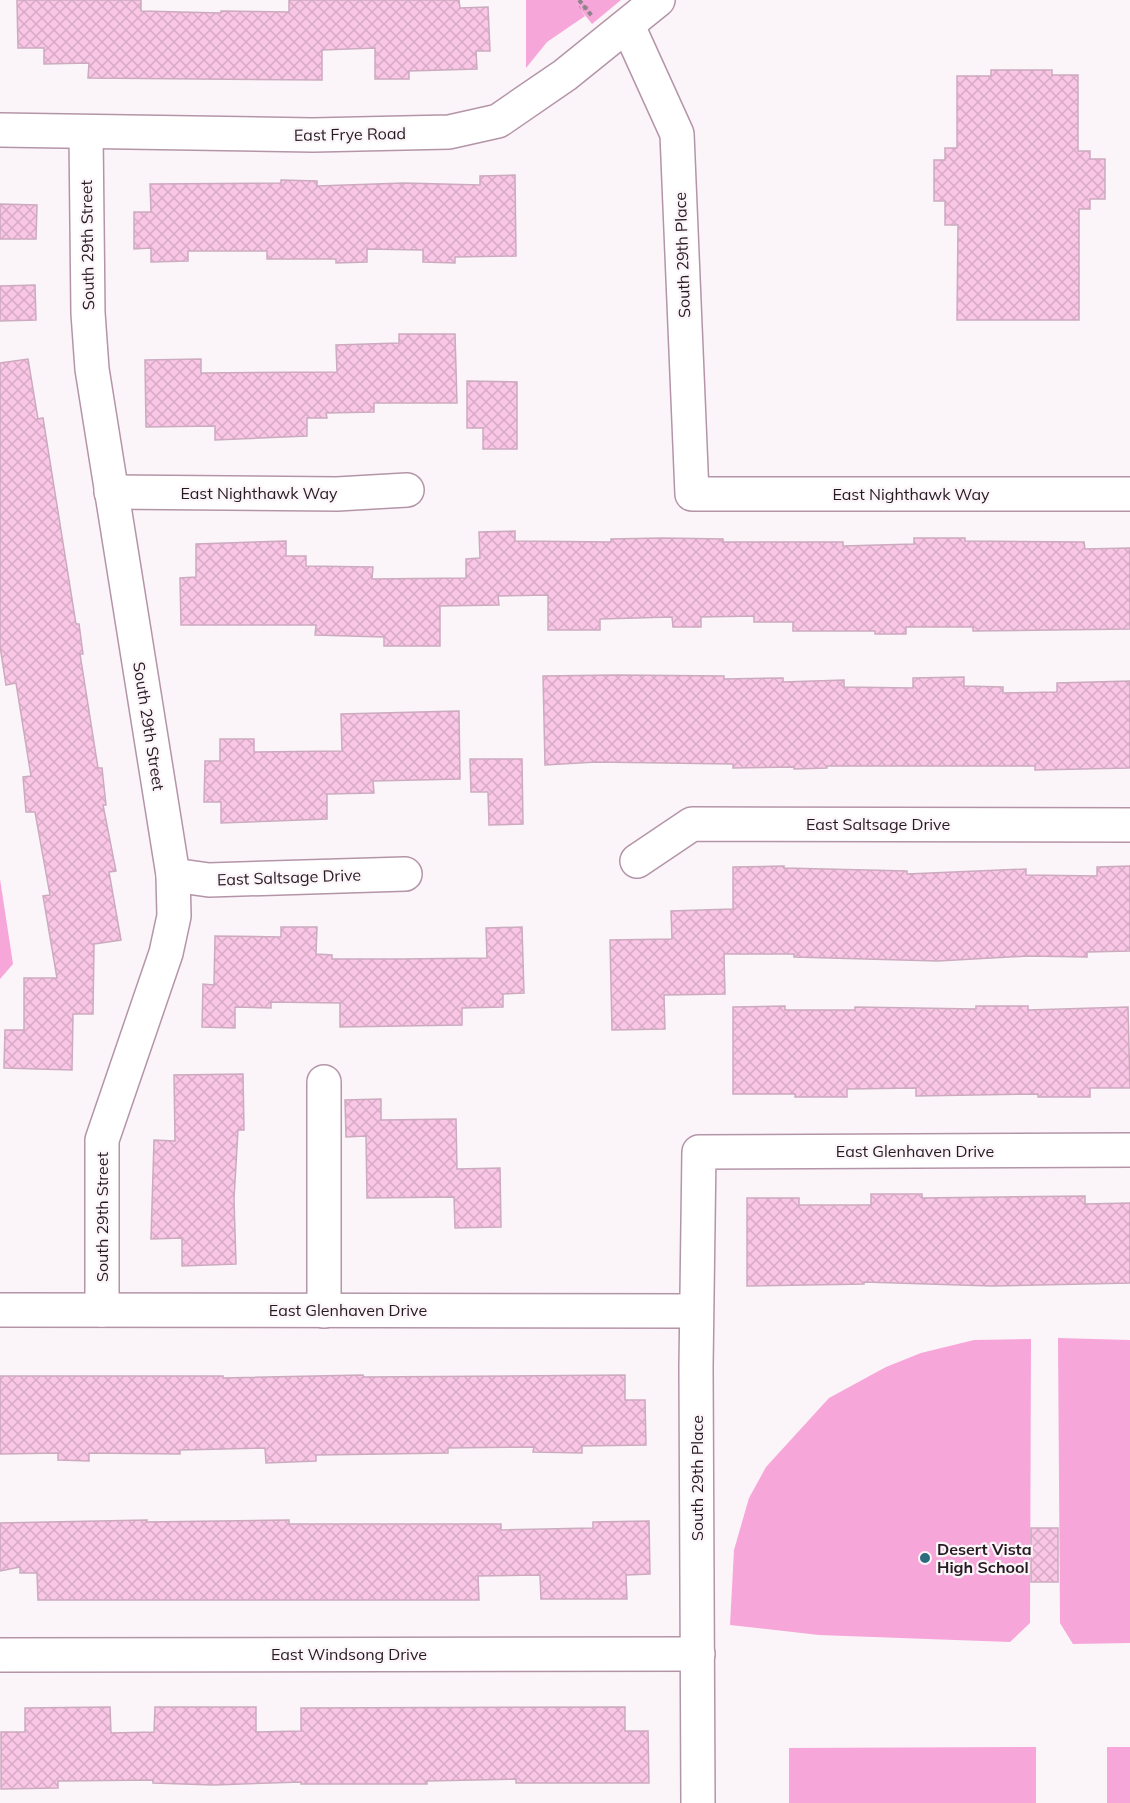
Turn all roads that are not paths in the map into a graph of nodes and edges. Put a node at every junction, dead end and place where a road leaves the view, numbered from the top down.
1 (658, 0) edge
2 (628, 26) junction
3 (0, 130) edge
4 (86, 133) junction
5 (407, 490) dead end
6 (111, 492) junction
7 (692, 494) joint
8 (1130, 494) edge
9 (1130, 825) edge
10 (637, 861) dead end
11 (405, 873) dead end
12 (173, 875) junction
13 (324, 1082) dead end
14 (1130, 1150) edge
15 (699, 1152) joint
16 (0, 1310) edge
17 (102, 1310) junction
18 (324, 1311) junction
19 (696, 1311) junction
20 (698, 1654) junction
21 (0, 1655) edge
22 (698, 1803) edge

1 - 2 street, East Frye Road
2 - 4 street, East Frye Road
2 - 7 street, South 29th Place
3 - 4 street, East Frye Road
4 - 6 street, South 29th Street
5 - 6 street, East Nighthawk Way
6 - 12 street, South 29th Street
7 - 8 street, East Nighthawk Way
9 - 10 street, East Saltsage Drive
11 - 12 street, East Saltsage Drive
12 - 17 street, South 29th Street
13 - 18 street
14 - 15 street, East Glenhaven Drive
15 - 19 street, South 29th Place
16 - 17 street, East Glenhaven Drive
17 - 18 street, East Glenhaven Drive
18 - 19 street, East Glenhaven Drive
19 - 20 street, South 29th Place
20 - 21 street, East Windsong Drive
20 - 22 street, South 29th Place

